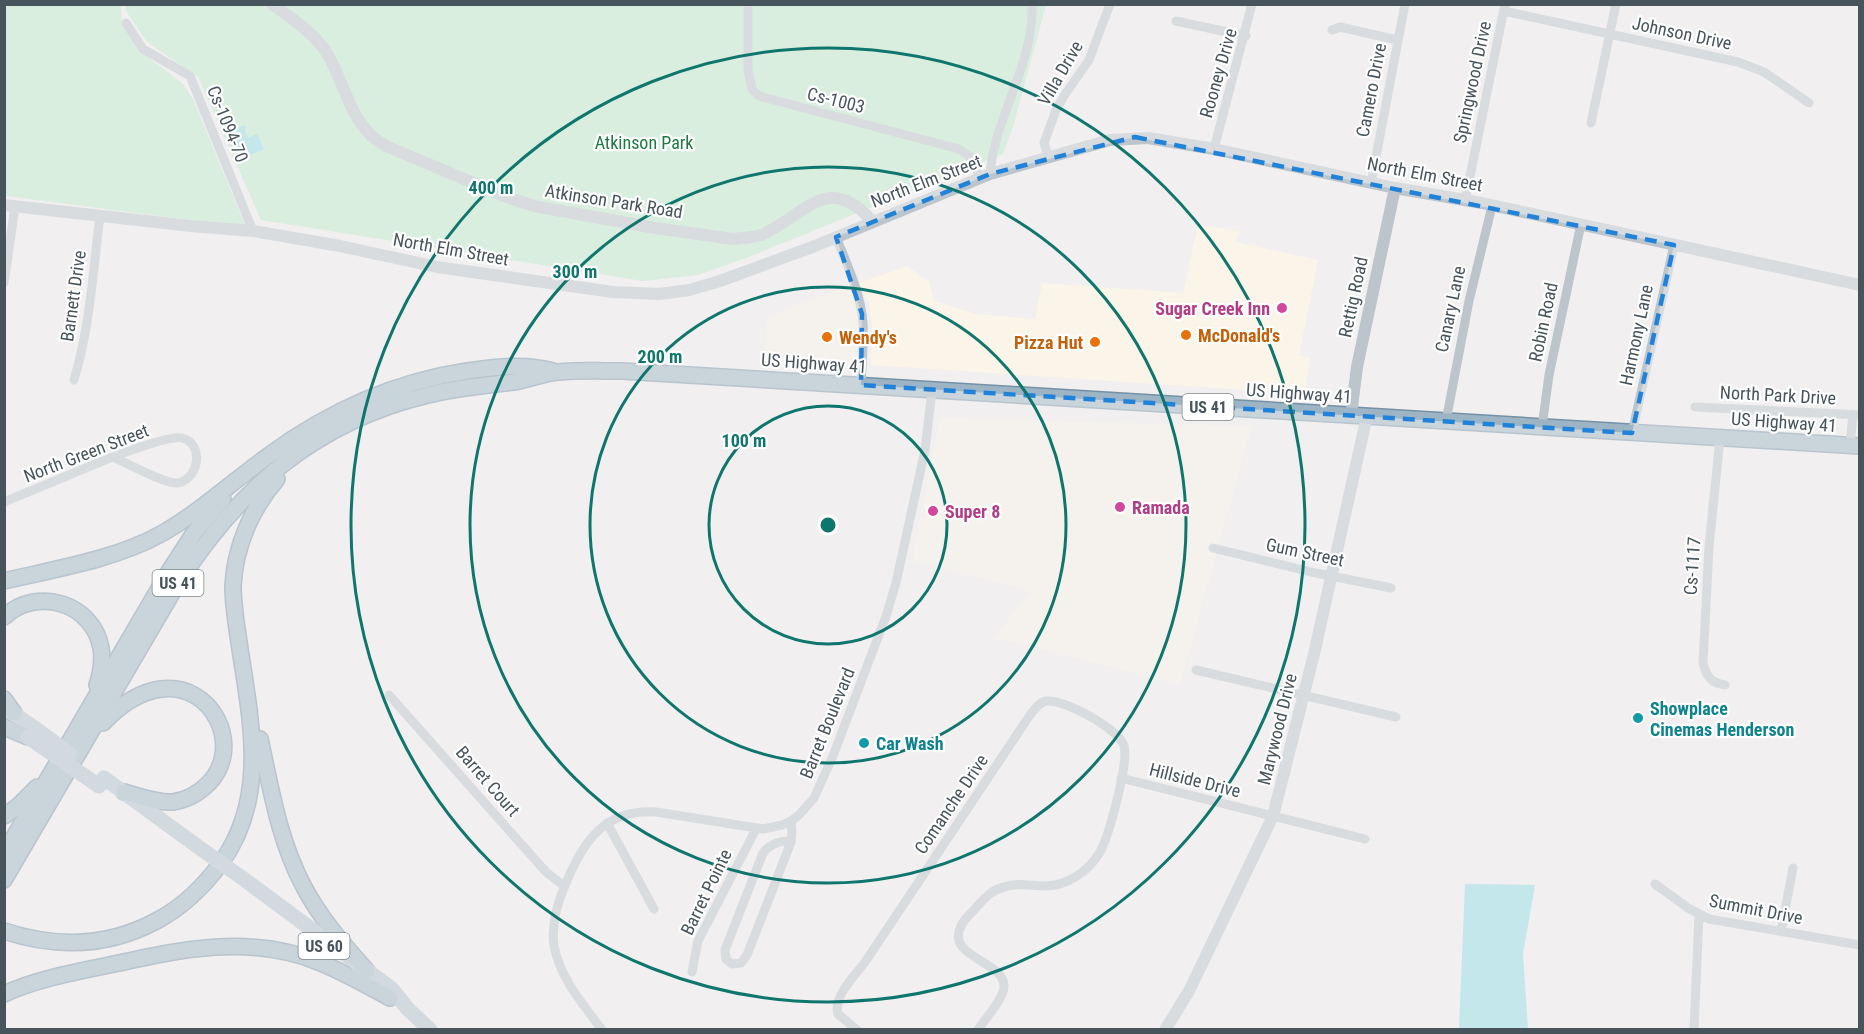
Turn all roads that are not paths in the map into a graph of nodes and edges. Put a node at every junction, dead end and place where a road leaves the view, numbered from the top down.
1 (272, 4) edge
2 (748, 4) edge
3 (1032, 4) edge
4 (1110, 4) edge
5 (1252, 4) edge
6 (1405, 4) edge
7 (1616, 4) edge
8 (1504, 8) edge
9 (1176, 21) dead end
10 (126, 23) dead end
11 (1332, 30) dead end
12 (1608, 34) junction
13 (1246, 36) junction
14 (1397, 40) junction
15 (1809, 103) dead end
16 (1591, 123) dead end
17 (1214, 149) junction
18 (1049, 158) junction
19 (985, 177) junction
20 (1371, 183) junction
21 (1395, 188) junction
22 (1465, 201) junction
23 (10, 206) edge
24 (1492, 206) junction
25 (99, 216) junction
26 (872, 221) junction
27 (1581, 224) junction
28 (253, 231) junction
29 (836, 237) junction
30 (1674, 246) junction
31 (4, 283) edge
32 (1860, 285) edge
33 (556, 372) junction
34 (74, 380) dead end
35 (861, 385) junction
36 (933, 390) junction
37 (1695, 407) dead end
38 (1351, 415) junction
39 (1856, 415) edge
40 (1367, 416) junction
41 (1446, 421) junction
42 (1542, 427) junction
43 (1632, 433) junction
44 (1720, 438) junction
45 (1855, 446) edge
46 (302, 448) junction
47 (113, 457) junction
48 (240, 479) junction
49 (4, 502) edge
50 (1213, 548) dead end
51 (1331, 575) junction
52 (4, 581) edge
53 (1391, 588) dead end
54 (4, 617) edge
55 (240, 647) junction
56 (1196, 670) dead end
57 (1725, 685) dead end
58 (389, 695) dead end
59 (1304, 696) junction
60 (4, 699) edge
61 (8, 713) edge
62 (87, 713) junction
63 (1396, 717) dead end
64 (4, 727) edge
65 (32, 733) junction
66 (85, 743) junction
67 (56, 767) junction
68 (1121, 778) junction
69 (101, 782) junction
70 (124, 792) junction
71 (4, 816) edge
72 (1273, 816) junction
73 (790, 821) junction
74 (607, 823) junction
75 (756, 829) junction
76 (1365, 838) dead end
77 (791, 842) junction
78 (195, 849) junction
79 (4, 854) edge
80 (1793, 868) dead end
81 (4, 880) edge
82 (242, 882) junction
83 (1655, 884) dead end
84 (564, 886) junction
85 (654, 909) dead end
86 (1699, 915) junction
87 (1781, 931) junction
88 (5, 932) edge
89 (1860, 945) edge
90 (367, 971) junction
91 (692, 972) dead end
92 (4, 994) edge
93 (390, 998) junction
94 (407, 1008) junction
95 (430, 1029) edge
96 (602, 1029) edge
97 (857, 1029) edge
98 (978, 1029) edge
99 (1165, 1029) edge
100 (1694, 1029) edge

1 - 26 street, Atkinson Park Road
2 - 19 street, Cs-1003
3 - 19 street
4 - 18 street, Villa Drive
5 - 13 street, Rooney Drive
6 - 14 street, Camero Drive
7 - 12 street
8 - 12 street, Johnson Drive
8 - 22 street, Springwood Drive
9 - 13 street
10 - 28 street, Cs-1094-70
11 - 14 street
12 - 15 street, Johnson Drive
12 - 16 street
13 - 17 street, Rooney Drive
14 - 20 street, Camero Drive
17 - 18 street, North Elm Street
17 - 20 street, North Elm Street
18 - 19 street, North Elm Street
19 - 26 street, North Elm Street
20 - 21 street, North Elm Street
21 - 22 street, North Elm Street
21 - 38 street, Rettig Road
22 - 24 street, North Elm Street
23 - 25 street, North Elm Street
23 - 31 street
24 - 27 street, North Elm Street
24 - 41 street, Canary Lane
25 - 28 street, North Elm Street
25 - 34 street, Barnett Drive
26 - 29 street, North Elm Street
27 - 30 street, North Elm Street
27 - 42 street, Robin Road
28 - 29 street, North Elm Street
29 - 35 street
30 - 32 street, North Elm Street
30 - 43 street, Harmony Lane
33 - 35 highway, US Highway 41 / US 41
33 - 46 highway, US 41
33 - 48 highway, US 41
35 - 36 highway, US Highway 41 / US 41
36 - 38 highway, US Highway 41 / US 41
36 - 73 street, Barret Boulevard
37 - 39 street, North Park Drive
38 - 40 highway, US Highway 41 / US 41
39 - 45 street
40 - 41 highway, US Highway 41 / US 41
40 - 51 street, Marywood Drive
41 - 42 highway, US Highway 41 / US 41
42 - 43 highway, US Highway 41 / US 41
43 - 44 highway, US Highway 41 / US 41
44 - 45 highway, US Highway 41 / US 41
44 - 57 street, Cs-1117
46 - 55 highway
46 - 66 highway, US 41
47 - 47 street, North Green Street
47 - 49 street, North Green Street
48 - 52 highway
48 - 62 highway, US 41
50 - 51 street, Gum Street
51 - 53 street, Gum Street
51 - 59 street, Marywood Drive
54 - 62 highway
55 - 88 highway
55 - 90 highway
56 - 59 street
58 - 84 street, Barret Court
59 - 63 street
59 - 72 street, Marywood Drive
60 - 61 highway
61 - 65 main road, US 60
62 - 67 highway, US 41
64 - 65 highway
65 - 69 main road, US 60, bridge
66 - 70 highway
66 - 81 highway, US 41
67 - 71 highway
67 - 79 highway, US 41
68 - 72 street, Hillside Drive
68 - 97 street, Comanche Drive
68 - 98 street
69 - 70 main road, US 60
69 - 78 main road, US 60
70 - 78 main road, US 60
72 - 76 street, Hillside Drive
72 - 99 street, Marywood Drive
73 - 75 street, Barret Boulevard
73 - 77 street
74 - 75 street, Barret Boulevard
74 - 84 street, Barret Boulevard
74 - 85 street
75 - 91 street, Barret Pointe
77 - 77 street
78 - 82 main road, US 60
80 - 87 street
82 - 90 main road, US 60
82 - 93 main road, US 60
83 - 86 street, Summit Drive
84 - 96 street, Barret Boulevard
86 - 87 street, Summit Drive
86 - 100 street
87 - 89 street, Summit Drive
90 - 94 main road, US 60
92 - 93 highway
93 - 94 main road, US 60
94 - 95 main road, US 60

